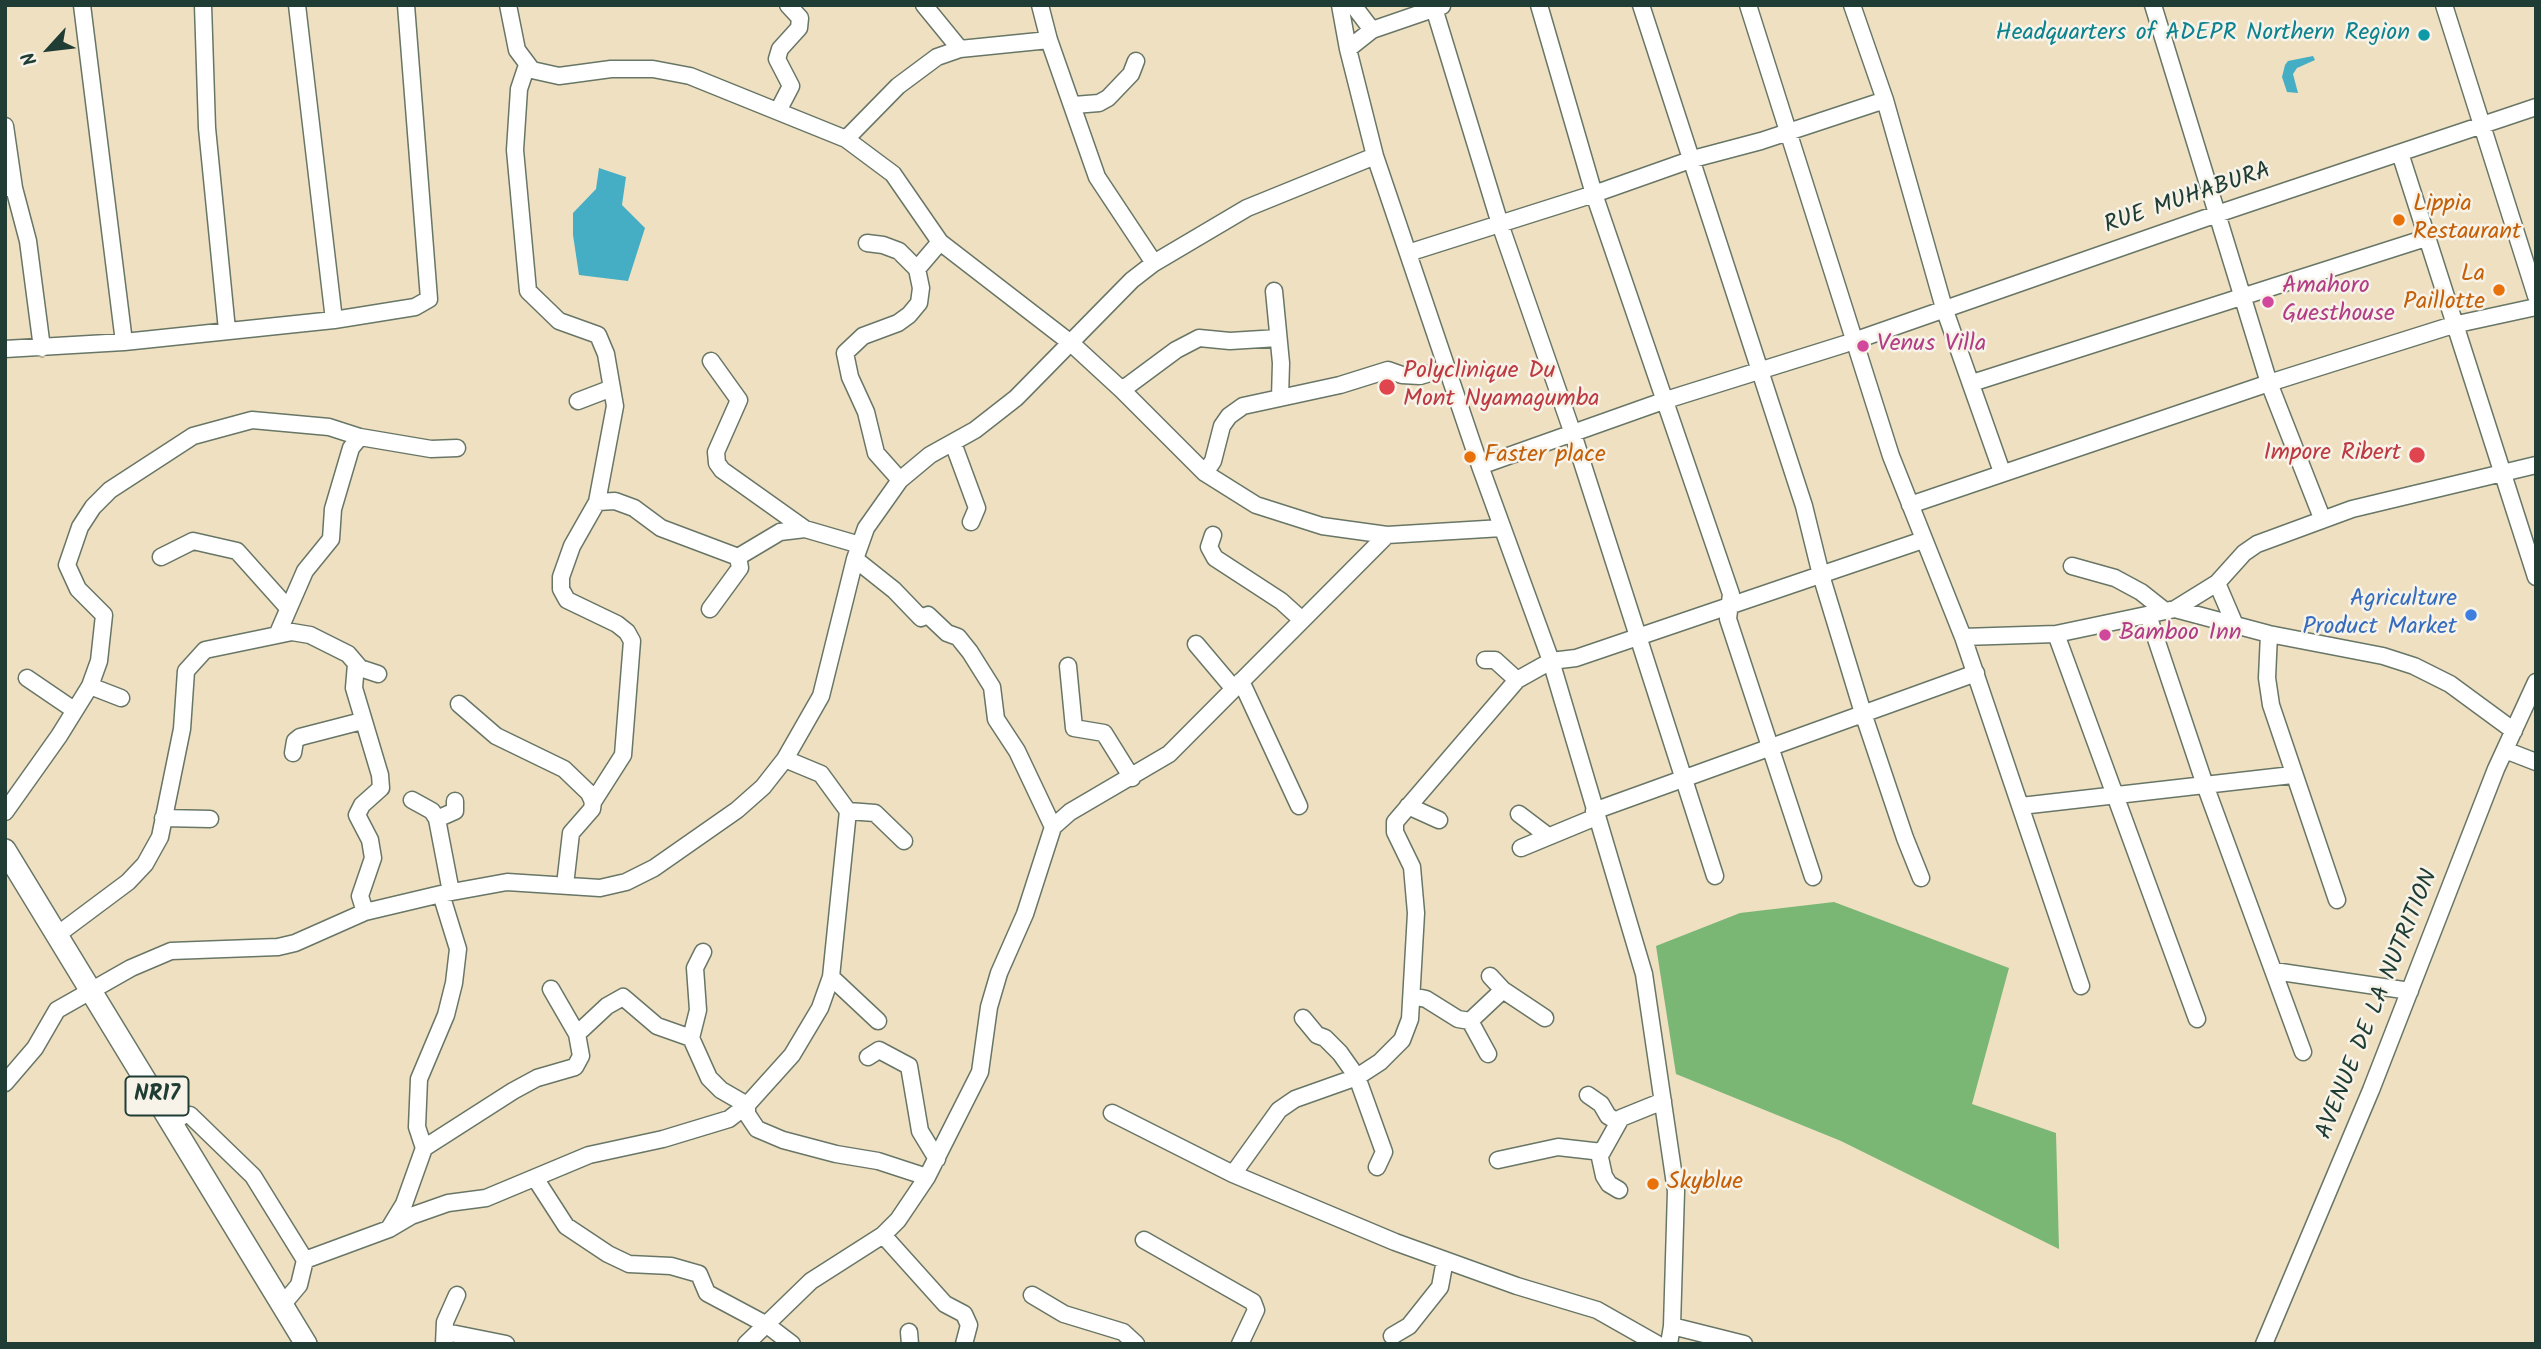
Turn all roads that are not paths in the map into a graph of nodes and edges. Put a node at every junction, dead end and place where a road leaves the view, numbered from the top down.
1 (82, 5) edge
2 (204, 5) edge
3 (297, 5) edge
4 (406, 5) edge
5 (508, 5) edge
6 (788, 5) edge
7 (924, 5) edge
8 (1040, 5) edge
9 (1340, 5) edge
10 (1353, 5) edge
11 (1390, 5) edge
12 (1539, 5) edge
13 (1641, 5) edge
14 (1748, 5) edge
15 (1852, 5) edge
16 (2153, 5) edge
17 (2444, 5) edge
18 (1439, 7) edge
19 (1393, 22) junction
20 (1372, 30) junction
21 (1049, 40) junction
22 (960, 49) junction
23 (1348, 49) junction
24 (1136, 61) dead end
25 (527, 65) junction
26 (1885, 100) junction
27 (1074, 105) junction
28 (2536, 107) edge
29 (778, 110) junction
30 (2482, 123) junction
31 (5, 126) edge
32 (1787, 132) junction
33 (846, 139) junction
34 (2400, 153) junction
35 (1375, 156) junction
36 (1693, 159) junction
37 (10, 188) edge
38 (1594, 194) junction
39 (2220, 213) junction
40 (1500, 224) junction
41 (2426, 238) junction
42 (940, 242) junction
43 (867, 243) dead end
44 (1408, 253) junction
45 (1154, 263) junction
46 (917, 269) junction
47 (1275, 290) dead end
48 (2536, 296) edge
49 (2243, 297) junction
50 (2536, 307) edge
51 (1944, 308) junction
52 (334, 320) junction
53 (2453, 325) junction
54 (226, 330) junction
55 (1278, 338) junction
56 (1855, 341) junction
57 (124, 342) junction
58 (1072, 344) junction
59 (42, 348) junction
60 (5, 349) edge
61 (711, 362) dead end
62 (1761, 368) junction
63 (1447, 369) junction
64 (1972, 383) junction
65 (2269, 383) junction
66 (612, 388) junction
67 (1122, 390) junction
68 (1280, 397) junction
69 (1666, 400) junction
70 (578, 401) dead end
71 (1573, 434) junction
72 (360, 437) junction
73 (953, 443) junction
74 (457, 448) dead end
75 (2536, 465) edge
76 (1480, 466) junction
77 (2002, 471) junction
78 (1205, 473) junction
79 (2503, 475) junction
80 (900, 480) junction
81 (597, 502) junction
82 (1910, 505) junction
83 (2322, 518) junction
84 (971, 522) dead end
85 (1502, 528) junction
86 (805, 529) junction
87 (1213, 535) dead end
88 (1387, 535) junction
89 (1923, 540) junction
90 (857, 552) junction
91 (161, 557) dead end
92 (738, 557) junction
93 (2072, 566) dead end
94 (1821, 575) junction
95 (2536, 577) edge
96 (2217, 583) junction
97 (1730, 606) junction
98 (288, 608) junction
99 (710, 610) dead end
100 (2170, 610) junction
101 (2148, 615) junction
102 (1302, 620) junction
103 (2235, 625) junction
104 (278, 633) junction
105 (2056, 634) junction
106 (2269, 634) junction
107 (1639, 636) junction
108 (1963, 638) junction
109 (1196, 644) dead end
110 (1485, 660) dead end
111 (1551, 661) junction
112 (356, 664) junction
113 (1068, 666) dead end
114 (1976, 673) junction
115 (378, 674) dead end
116 (27, 678) dead end
117 (1517, 680) junction
118 (2536, 682) edge
119 (1237, 685) junction
120 (90, 686) junction
121 (121, 698) dead end
122 (459, 704) dead end
123 (74, 710) junction
124 (1863, 713) junction
125 (362, 720) junction
126 (2514, 731) junction
127 (1772, 748) junction
128 (2505, 750) junction
129 (293, 753) dead end
130 (785, 759) junction
131 (2536, 762) edge
132 (2292, 775) junction
133 (1132, 778) junction
134 (1684, 779) junction
135 (2205, 785) junction
136 (2115, 795) junction
137 (412, 800) dead end
138 (455, 801) dead end
139 (593, 802) junction
140 (1298, 806) dead end
141 (1408, 806) junction
142 (2021, 806) junction
143 (848, 811) junction
144 (5, 812) edge
145 (1519, 814) dead end
146 (1595, 814) junction
147 (163, 818) junction
148 (210, 819) dead end
149 (437, 820) junction
150 (1439, 820) dead end
151 (1053, 827) junction
152 (1548, 836) junction
153 (904, 841) dead end
154 (1521, 848) dead end
155 (5, 850) edge
156 (1715, 876) dead end
157 (1813, 877) dead end
158 (1921, 878) dead end
159 (565, 885) junction
160 (446, 893) junction
161 (2337, 900) dead end
162 (365, 912) junction
163 (57, 935) junction
164 (703, 952) dead end
165 (2274, 971) junction
166 (1490, 976) dead end
167 (831, 977) junction
168 (2081, 986) dead end
169 (92, 989) junction
170 (551, 989) dead end
171 (1503, 990) junction
172 (2410, 991) junction
173 (1412, 996) junction
174 (1303, 1018) dead end
175 (1545, 1018) dead end
176 (2197, 1019) dead end
177 (878, 1021) dead end
178 (1470, 1021) junction
179 (577, 1034) junction
180 (691, 1038) junction
181 (2303, 1052) dead end
182 (1488, 1054) dead end
183 (868, 1057) dead end
184 (1357, 1077) junction
185 (5, 1083) edge
186 (1588, 1095) dead end
187 (1663, 1101) junction
188 (747, 1105) junction
189 (1112, 1113) dead end
190 (1618, 1122) junction
191 (173, 1124) junction
192 (424, 1148) junction
193 (1599, 1153) junction
194 (937, 1159) junction
195 (1498, 1160) dead end
196 (1377, 1167) dead end
197 (1234, 1174) junction
198 (927, 1177) junction
199 (535, 1178) junction
200 (1619, 1190) dead end
201 (389, 1229) junction
202 (883, 1235) junction
203 (1144, 1241) dead end
204 (305, 1260) junction
205 (1445, 1260) junction
206 (457, 1295) dead end
207 (1032, 1295) dead end
208 (283, 1304) junction
209 (767, 1325) junction
210 (1672, 1326) junction
211 (1392, 1336) dead end
212 (445, 1338) edge
213 (306, 1344) edge
214 (506, 1344) edge
215 (746, 1344) edge
216 (792, 1344) edge
217 (964, 1344) edge
218 (1136, 1344) edge
219 (1240, 1344) edge
220 (1657, 1344) edge
221 (1669, 1344) edge
222 (1744, 1344) edge
223 (2264, 1344) edge

1 - 57 street
2 - 54 street
3 - 52 street
4 - 52 street
5 - 25 street
6 - 29 street
7 - 22 street
8 - 21 street
9 - 23 street
10 - 20 street
11 - 19 street
12 - 38 street
13 - 36 street
14 - 32 street
15 - 26 street
16 - 39 street
17 - 30 street
18 - 19 street
18 - 40 street
19 - 20 street
20 - 23 street
21 - 22 street
21 - 27 street
22 - 33 street
23 - 35 street
24 - 27 street
25 - 29 street
25 - 66 street
26 - 32 street
26 - 51 street
27 - 45 street
28 - 30 street, RUE MUHABURA
29 - 33 street
30 - 34 street, RUE MUHABURA
30 - 48 street
31 - 37 street
32 - 36 street
32 - 56 street
33 - 42 street
34 - 39 street, RUE MUHABURA
34 - 41 street
35 - 44 street
35 - 45 street
36 - 38 street
36 - 62 street
37 - 59 street
38 - 40 street
38 - 69 street
39 - 49 street
39 - 51 street, RUE MUHABURA
40 - 44 street
40 - 71 street
41 - 49 street
41 - 53 street
42 - 46 street
42 - 58 street
43 - 46 street
44 - 63 street
45 - 58 street
46 - 80 street
47 - 55 street
49 - 64 street
49 - 65 street
50 - 53 street
51 - 56 street, RUE MUHABURA
51 - 64 street
52 - 54 street
53 - 65 street
53 - 79 street
54 - 57 street
55 - 67 street
55 - 68 street
56 - 62 street, RUE MUHABURA
56 - 82 street
57 - 59 street
58 - 67 street
58 - 73 street
59 - 60 street
61 - 86 street
62 - 69 street, RUE MUHABURA
62 - 94 street
63 - 68 street
63 - 76 street
64 - 77 street
65 - 77 street
65 - 83 street
66 - 70 street
66 - 81 street
67 - 78 street
68 - 78 street
69 - 71 street, RUE MUHABURA
69 - 97 street
71 - 76 street, RUE MUHABURA
71 - 107 street
72 - 74 street
72 - 98 street
72 - 120 street
73 - 80 street
73 - 84 street
75 - 79 street
76 - 85 street
77 - 82 street
78 - 88 street
79 - 83 street
79 - 95 street
80 - 90 street
81 - 92 street
81 - 139 street
82 - 89 street
83 - 96 street
85 - 88 street
85 - 111 street
86 - 90 street
86 - 92 street
87 - 102 street
88 - 102 street
89 - 94 street
89 - 108 street
90 - 130 street
90 - 151 street
91 - 98 street
92 - 99 street
93 - 100 street
94 - 97 street
94 - 124 street
96 - 100 street
96 - 103 street
97 - 107 street
97 - 127 street
98 - 104 street
100 - 101 street
100 - 103 street
101 - 105 street
101 - 135 street
102 - 119 street
103 - 106 street
104 - 112 street
104 - 147 street
105 - 108 street
105 - 136 street
106 - 126 street
106 - 132 street
107 - 111 street
107 - 134 street
108 - 114 street
109 - 119 street
110 - 117 street
111 - 117 street
111 - 146 street
112 - 115 street
112 - 125 street
113 - 133 street
114 - 124 street
114 - 142 street
116 - 123 street
117 - 141 street
118 - 126 street, AVENUE DE LA NUTRITION
119 - 133 street
119 - 140 street
120 - 121 street
120 - 123 street
122 - 139 street
123 - 144 street
124 - 127 street
124 - 158 street
125 - 129 street
125 - 162 street
126 - 128 street, AVENUE DE LA NUTRITION
127 - 134 street
127 - 157 street
128 - 131 street
128 - 172 street, AVENUE DE LA NUTRITION
130 - 143 street
130 - 159 street
132 - 135 street
132 - 161 street
133 - 151 street
134 - 146 street
134 - 156 street
135 - 136 street
135 - 165 street
136 - 142 street
136 - 176 street
137 - 149 street
138 - 149 street
139 - 159 street
141 - 150 street
141 - 173 street
142 - 168 street
143 - 153 street
143 - 167 street
145 - 152 street
146 - 152 street
146 - 187 street
147 - 148 street
147 - 163 street
149 - 160 street
151 - 194 street
152 - 154 street
155 - 163 main road, NR17
159 - 160 street
160 - 162 street
160 - 192 street
162 - 169 street
163 - 169 main road, NR17
164 - 180 street
165 - 172 street
165 - 181 street
166 - 171 street
167 - 177 street
167 - 188 street
169 - 185 street
169 - 191 main road, NR17
170 - 179 street
171 - 175 street
171 - 178 street
172 - 223 street, AVENUE DE LA NUTRITION
173 - 178 street
173 - 184 street
174 - 184 street
178 - 182 street
179 - 180 street
179 - 192 street
180 - 188 street
183 - 194 street
184 - 196 street
184 - 197 street
186 - 190 street
187 - 190 street
187 - 210 street
188 - 198 street
188 - 199 street
189 - 197 street
190 - 193 street
191 - 204 street
191 - 208 main road, NR17
192 - 201 street
193 - 195 street
193 - 200 street
194 - 198 street
197 - 205 street
198 - 202 street
199 - 201 street
199 - 209 street
201 - 204 street
202 - 209 street
202 - 217 street
203 - 219 street
204 - 208 street
205 - 211 street
205 - 220 street
206 - 212 street
207 - 218 street
208 - 213 main road, NR17
209 - 215 street
209 - 216 street
210 - 221 street
210 - 222 street
212 - 214 street

